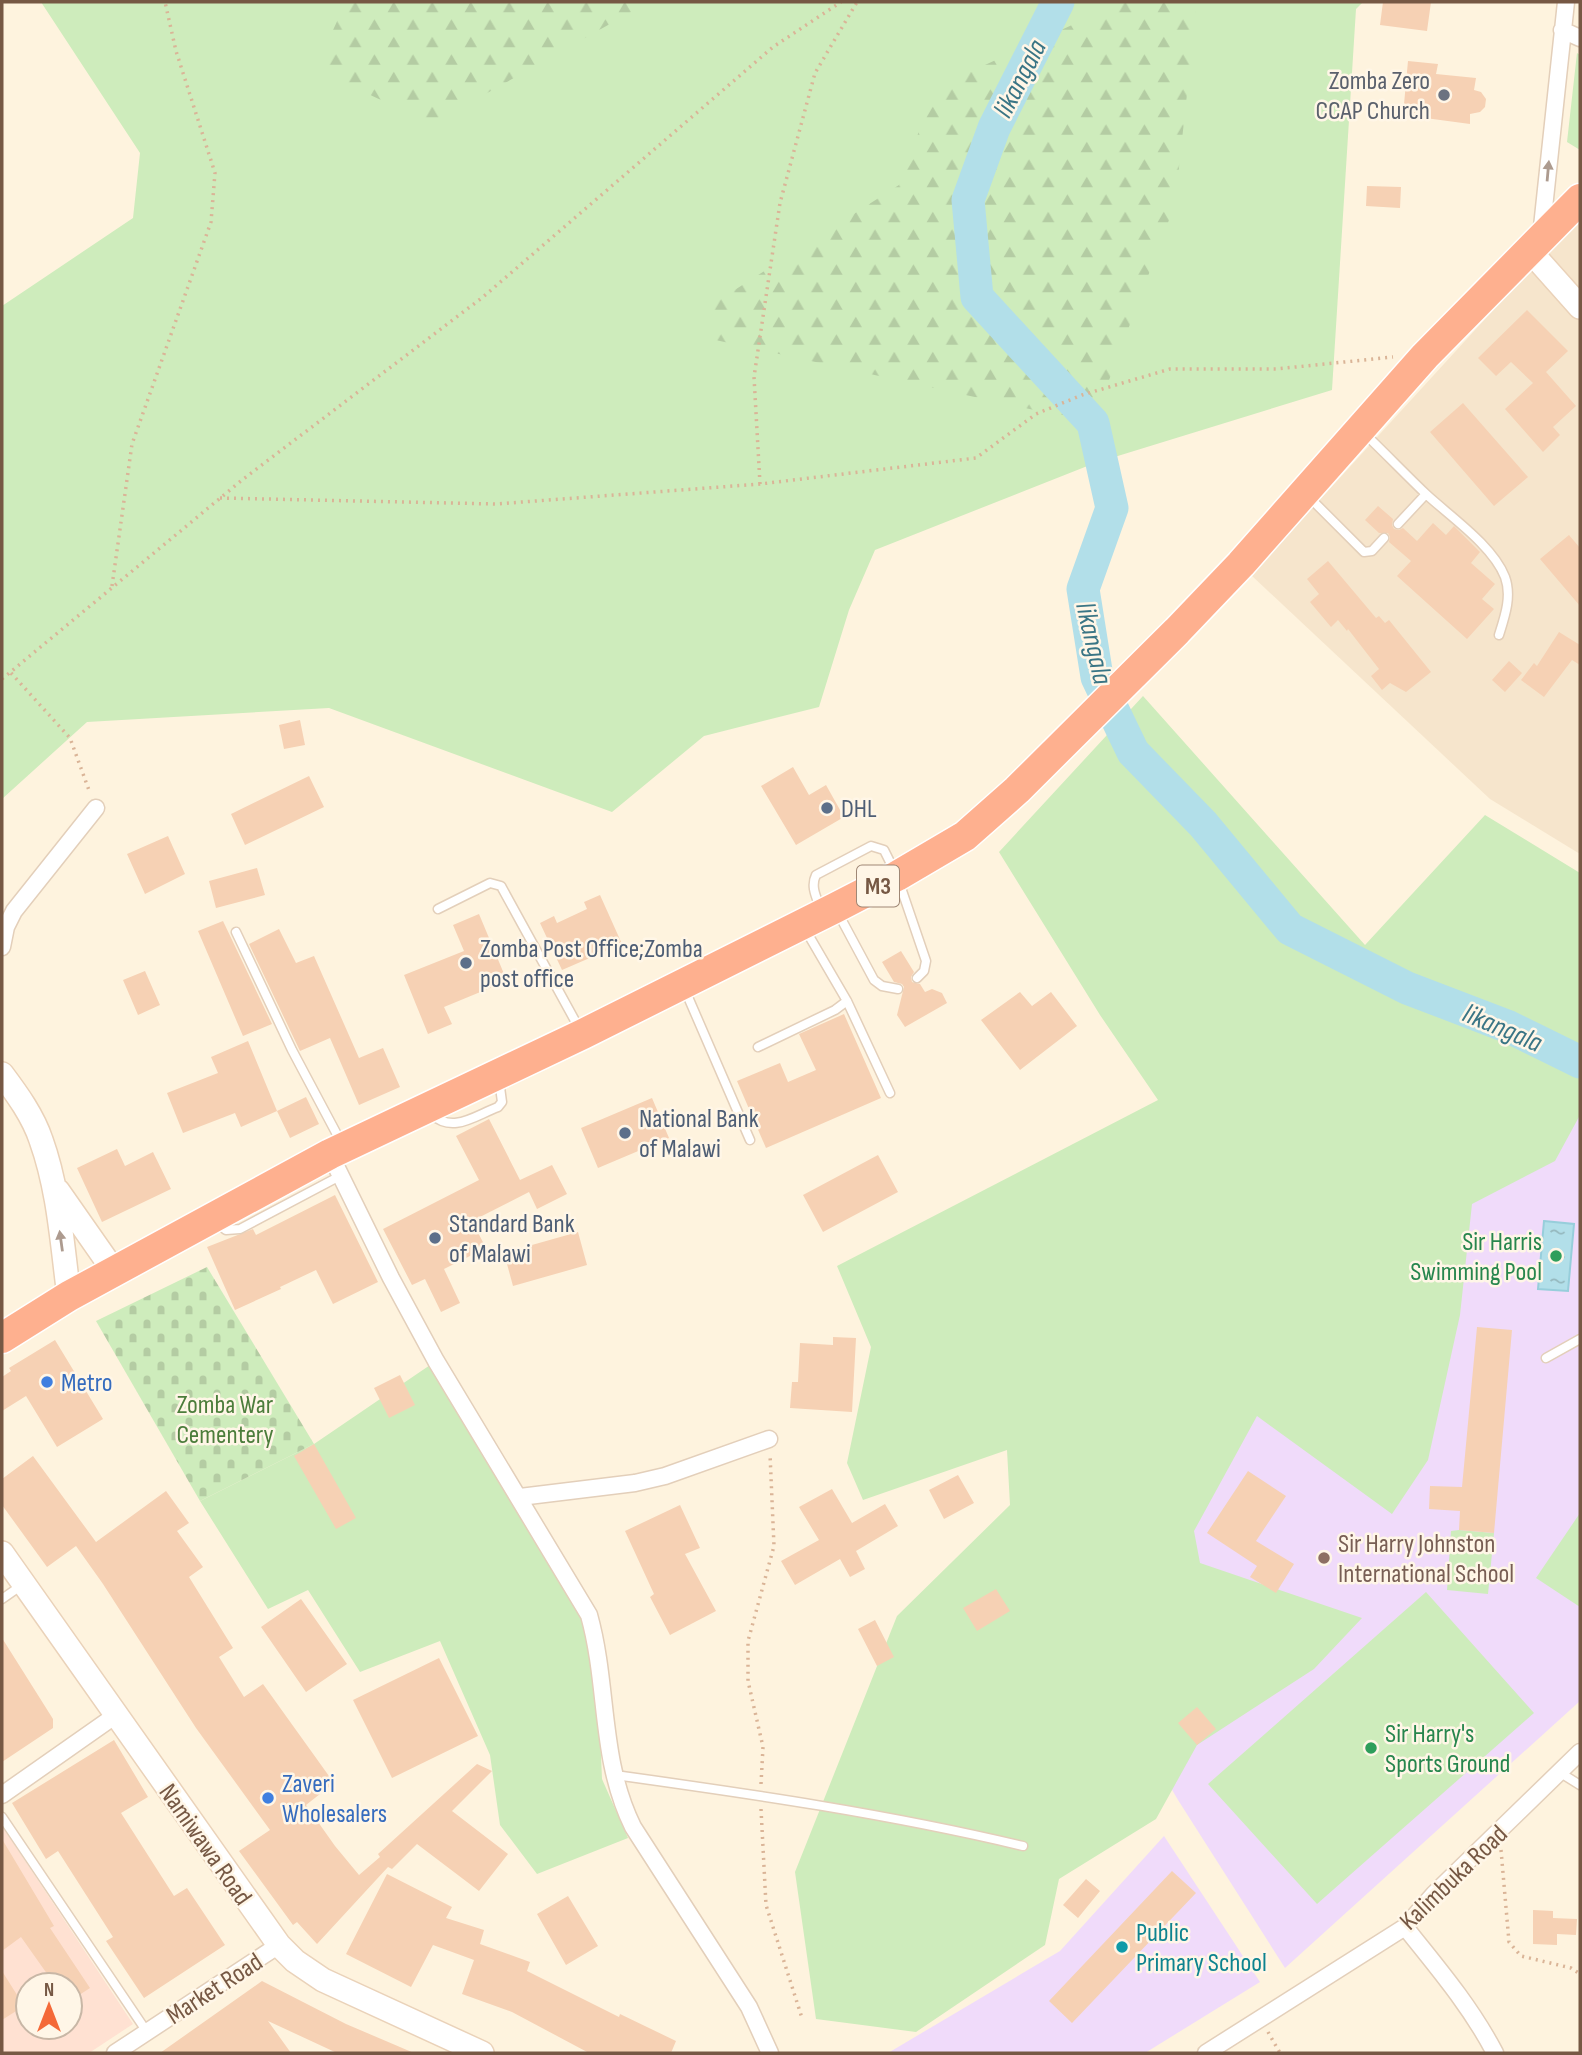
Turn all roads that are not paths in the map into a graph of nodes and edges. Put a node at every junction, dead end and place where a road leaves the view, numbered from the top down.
1 (1566, 2) edge
2 (1562, 30) junction
3 (1580, 38) edge
4 (1580, 199) edge
5 (1535, 245) junction
6 (1580, 307) edge
7 (1360, 429) junction
8 (1304, 492) junction
9 (1426, 494) junction
10 (1398, 523) dead end
11 (1384, 538) dead end
12 (1499, 635) dead end
13 (96, 808) road end
14 (897, 876) junction
15 (438, 909) dead end
16 (820, 915) junction
17 (236, 932) dead end
18 (2, 947) edge
19 (917, 978) dead end
20 (682, 984) junction
21 (898, 989) dead end
22 (847, 1001) junction
23 (583, 1034) junction
24 (758, 1047) dead end
25 (2, 1074) edge
26 (890, 1093) dead end
27 (750, 1140) dead end
28 (338, 1159) junction
29 (54, 1186) junction
30 (114, 1271) junction
31 (69, 1296) junction
32 (2, 1338) edge
33 (1580, 1339) edge
34 (1546, 1358) dead end
35 (769, 1439) road end
36 (520, 1497) junction
37 (2, 1553) edge
38 (23, 1584) junction
39 (2, 1599) edge
40 (116, 1715) junction
41 (1580, 1752) edge
42 (1559, 1772) junction
43 (612, 1774) junction
44 (1580, 1785) edge
45 (2, 1795) edge
46 (2, 1817) edge
47 (1023, 1846) dead end
48 (1405, 1927) junction
49 (279, 1945) junction
50 (147, 2032) junction
51 (115, 2053) edge
52 (482, 2053) edge
53 (771, 2053) edge
54 (1206, 2053) edge
55 (1495, 2053) edge

1 - 2 street
2 - 3 street
5 -> 2 street
4 - 5 highway, M3
5 - 6 street
5 - 7 highway, M3
7 - 8 highway, M3
7 - 9 lane
8 - 11 lane
8 - 14 highway, M3
9 - 10 lane
9 - 12 lane
13 - 18 street
14 - 16 highway, M3
14 - 19 lane
15 - 23 lane
16 - 20 highway, M3
16 - 21 lane
16 - 22 lane
17 - 28 lane
20 - 23 highway, M3
20 - 27 lane
22 - 24 lane
22 - 26 lane
23 - 28 highway, M3
25 - 29 street
28 - 30 highway, M3
28 - 36 street
29 - 30 street
31 -> 29 street
30 - 31 highway, M3
31 - 32 highway, M3
33 - 34 lane
35 - 36 street
36 - 43 street
37 - 38 street, Namiwawa Road
38 - 39 lane
38 - 40 street, Namiwawa Road
40 - 45 street
40 - 49 street, Namiwawa Road
41 - 42 street, Kalimbuka Road
42 - 44 lane
42 - 48 street, Kalimbuka Road
43 - 47 lane
43 - 53 street
46 - 50 lane
48 - 54 street, Kalimbuka Road
48 - 55 street
49 - 50 street, Market Road
49 - 52 street, Namiwawa Road
50 - 51 street, Market Road

